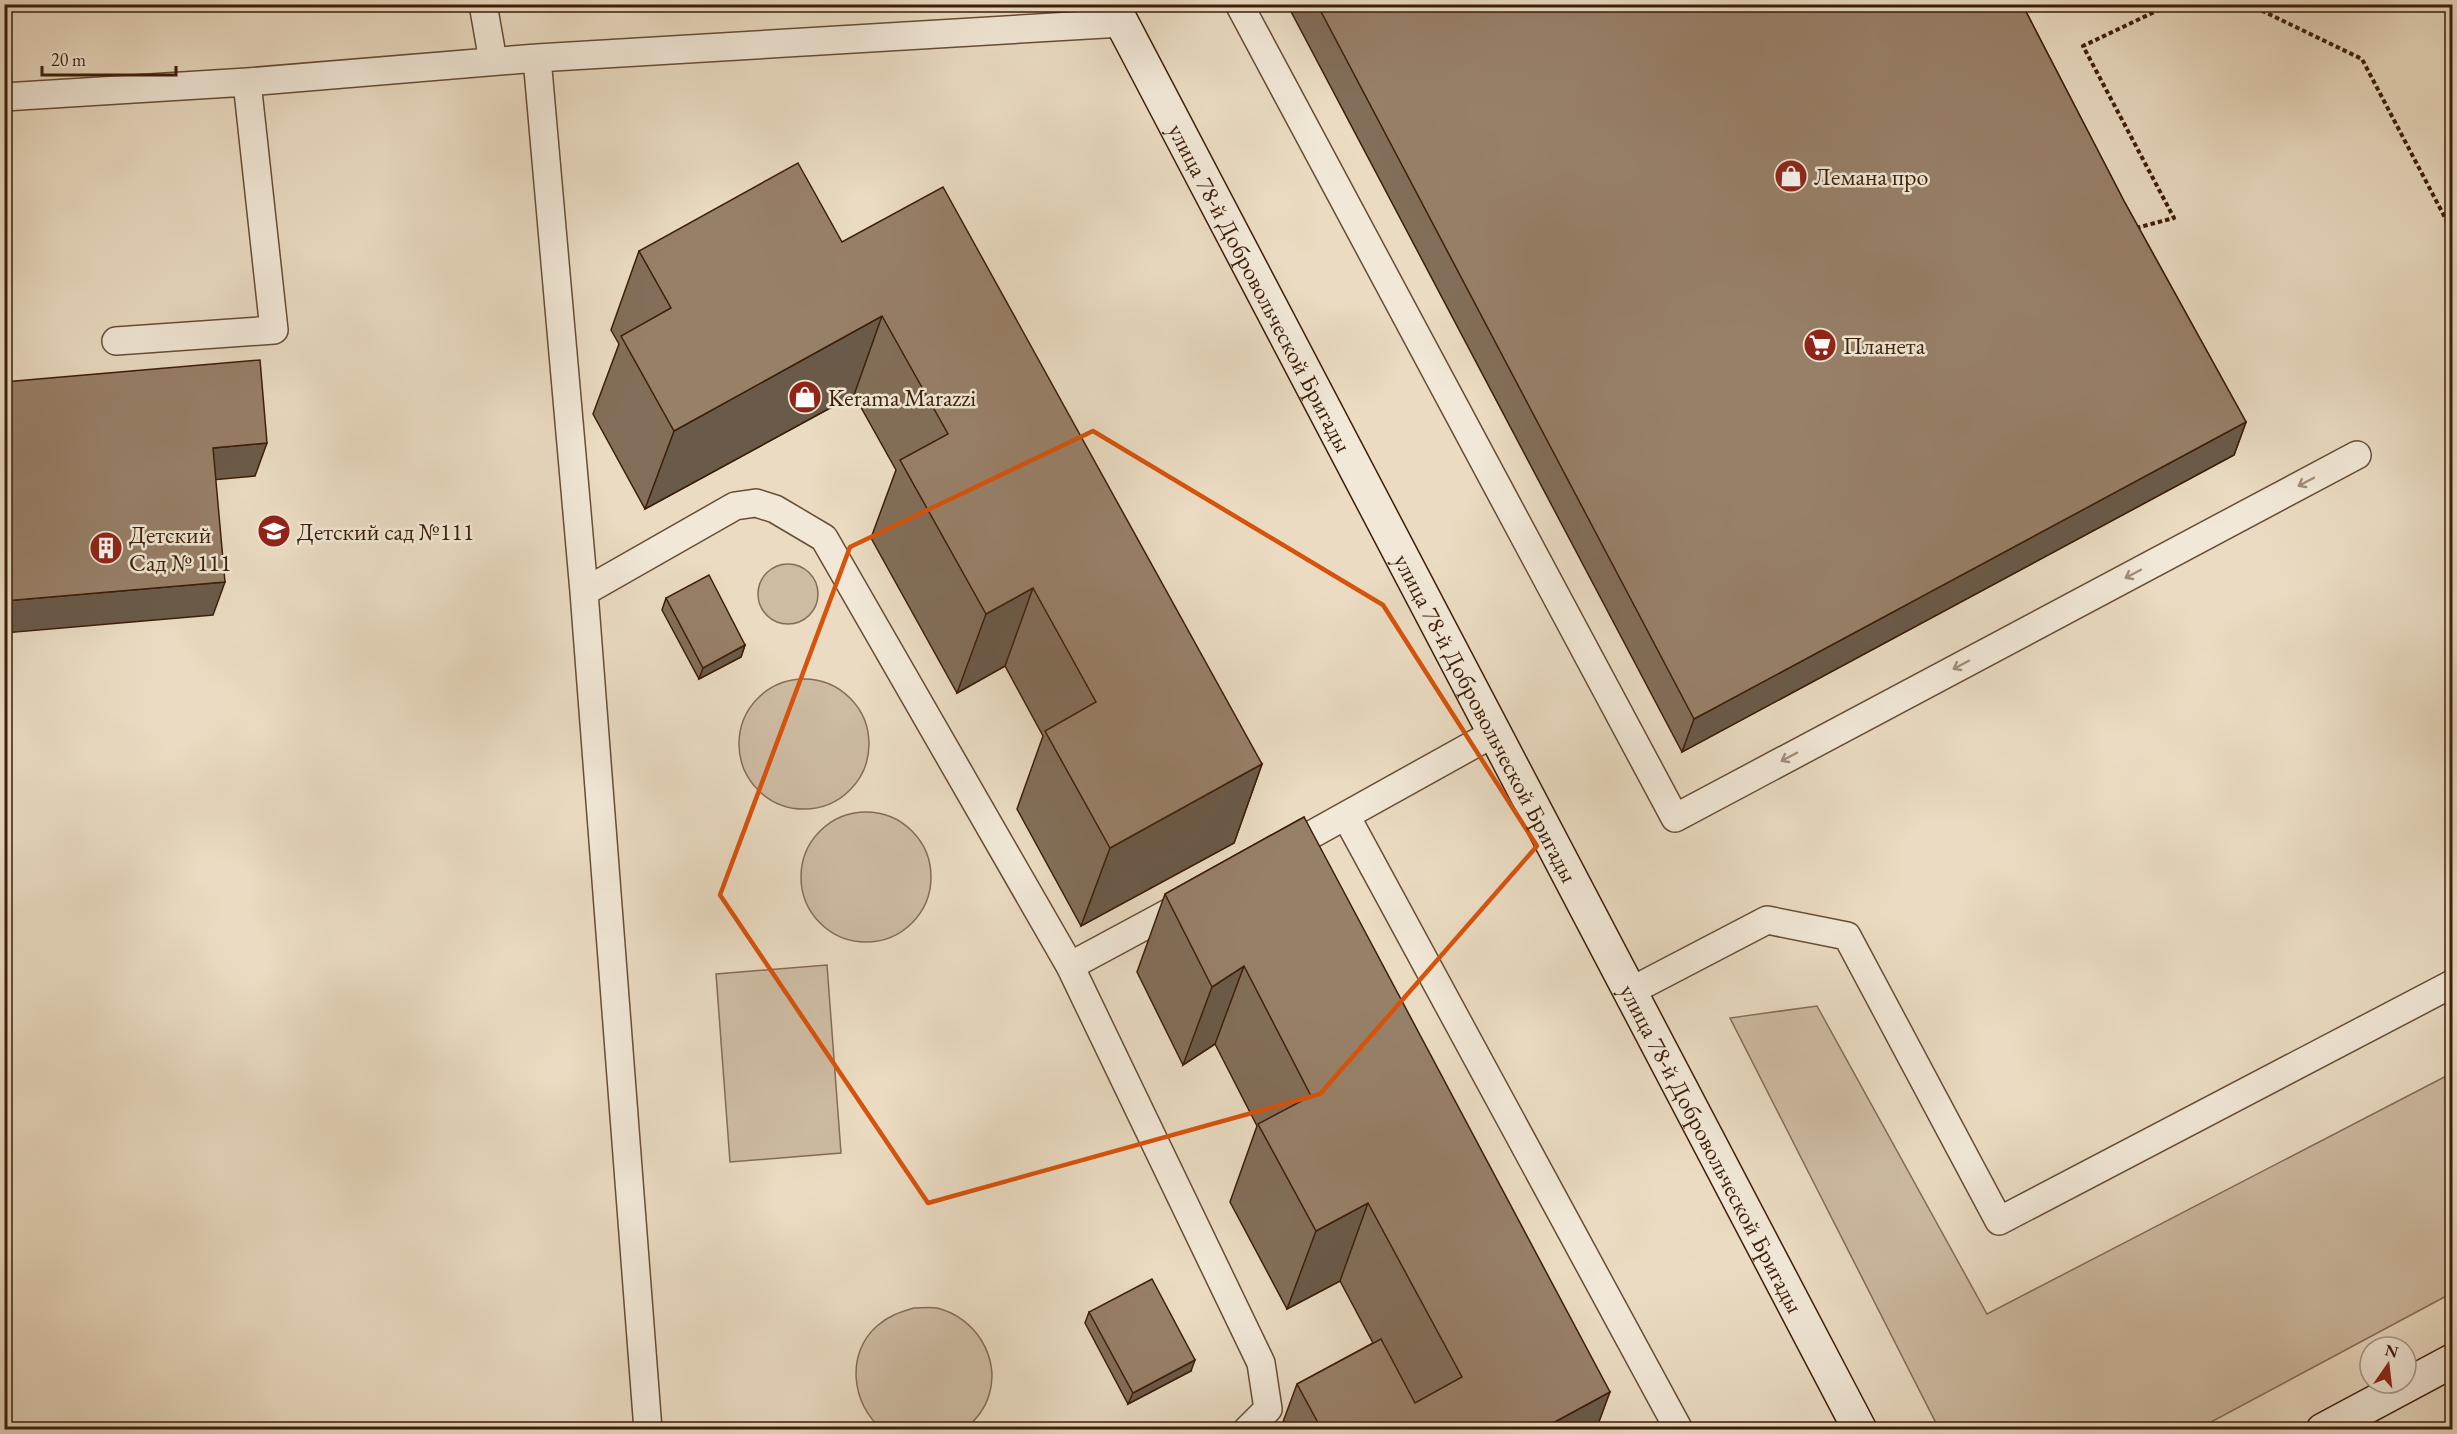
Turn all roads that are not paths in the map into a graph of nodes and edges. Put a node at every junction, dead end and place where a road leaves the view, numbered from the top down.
1 (483, 4) edge
2 (1239, 4) edge
3 (1117, 14) edge
4 (537, 58) junction
5 (493, 61) junction
6 (247, 82) junction
7 (4, 97) edge
8 (116, 341) dead end
9 (2357, 455) dead end
10 (584, 591) junction
11 (1496, 732) junction
12 (1346, 816) junction
13 (1264, 861) edge
14 (1213, 888) edge
15 (1070, 966) junction
16 (2452, 984) edge
17 (1629, 992) junction
18 (2452, 1361) edge
19 (648, 1430) edge
20 (1247, 1430) edge
21 (1679, 1430) edge
22 (1860, 1430) edge
23 (2323, 1430) edge

1 - 5 lane
9 -> 2 lane
3 - 4 lane
3 - 11 street, улица 78-й Добровольческой Бригады
4 - 5 lane
4 - 10 lane
5 - 6 lane
6 - 7 lane
6 - 8 lane
10 - 15 lane
10 - 19 lane
11 - 12 lane
11 - 17 street, улица 78-й Добровольческой Бригады
12 - 13 lane
12 - 21 lane
14 - 15 lane
15 - 20 lane
16 - 17 lane
17 - 22 street, улица 78-й Добровольческой Бригады
18 - 23 street

